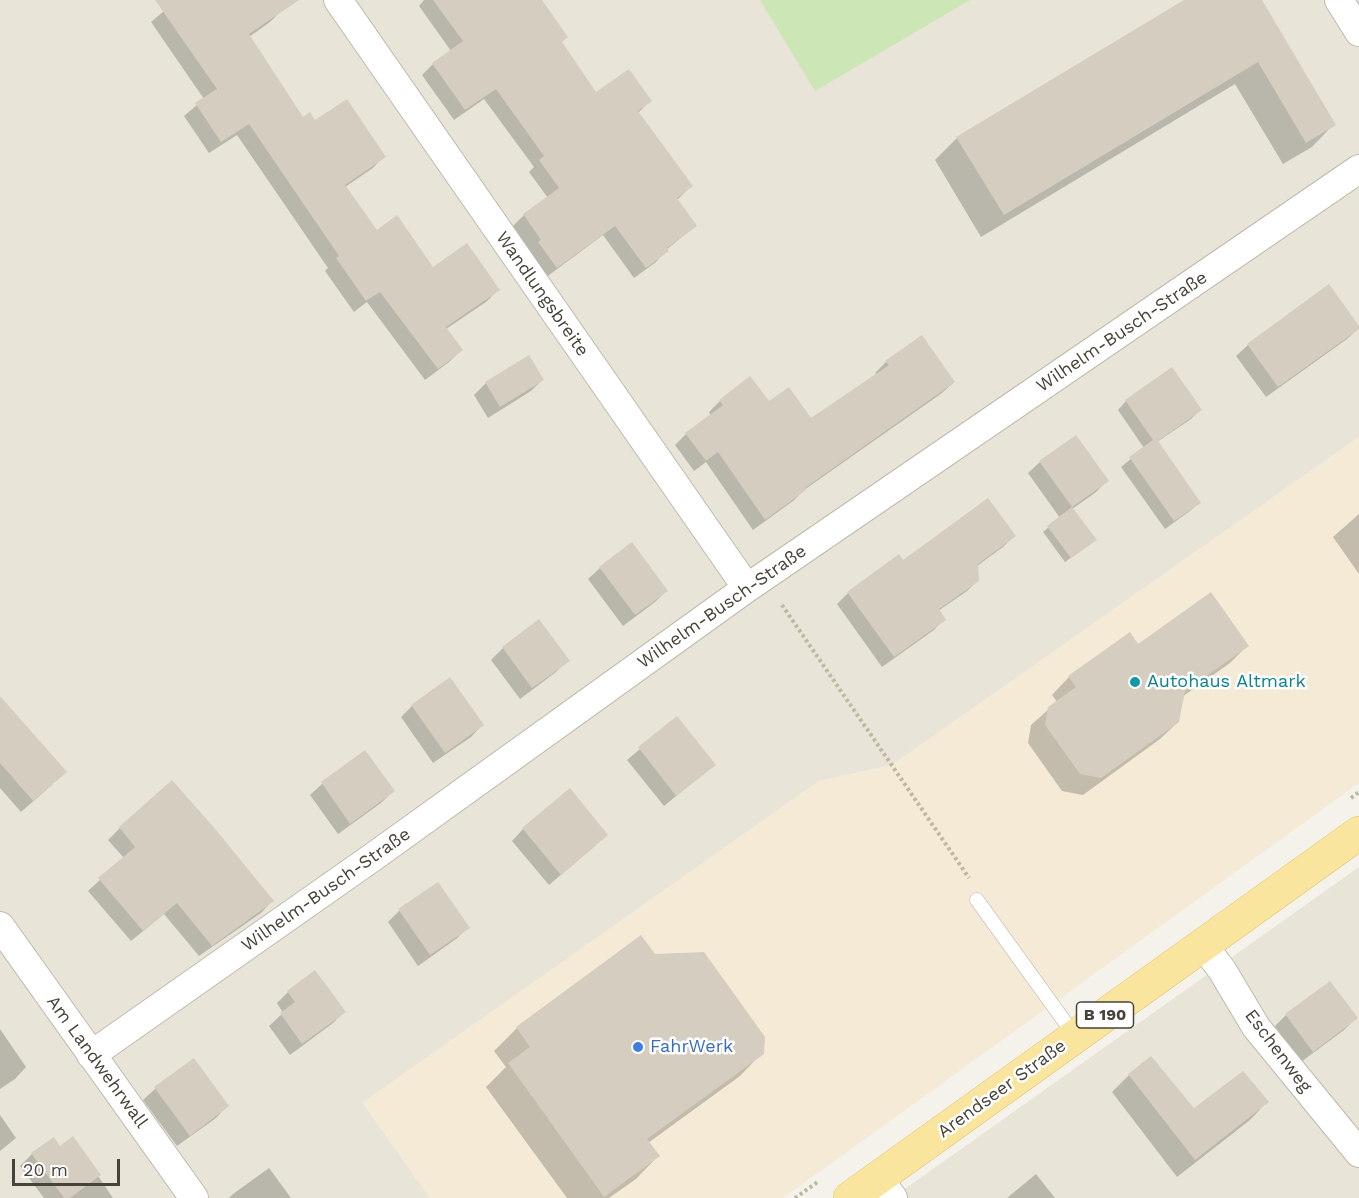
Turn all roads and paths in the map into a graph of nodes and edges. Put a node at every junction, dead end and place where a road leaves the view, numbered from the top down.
1 (338, 0) edge
2 (1339, 0) edge
3 (1359, 32) edge
4 (1359, 169) edge
5 (755, 582) junction
6 (1359, 832) edge
7 (977, 900) joint
8 (0, 926) edge
9 (1203, 945) junction
10 (1075, 1036) junction
11 (91, 1055) junction
12 (1359, 1153) edge
13 (886, 1188) edge
14 (194, 1198) edge
15 (850, 1198) edge

1 - 5 street, Wandlungsbreite
2 - 3 street
4 - 5 street, Wilhelm-Busch-Straße
5 - 7 path
5 - 11 street, Wilhelm-Busch-Straße
6 - 9 main road, Arendseer Straße / B 190
7 - 10 lane
8 - 11 street, Am Landwehrwall
9 - 10 main road, Arendseer Straße / B 190
9 - 12 street, Eschenweg
10 - 13 main road, Arendseer Straße / B 190
11 - 14 street, Am Landwehrwall
13 - 15 main road, Arendseer Straße / B 190

